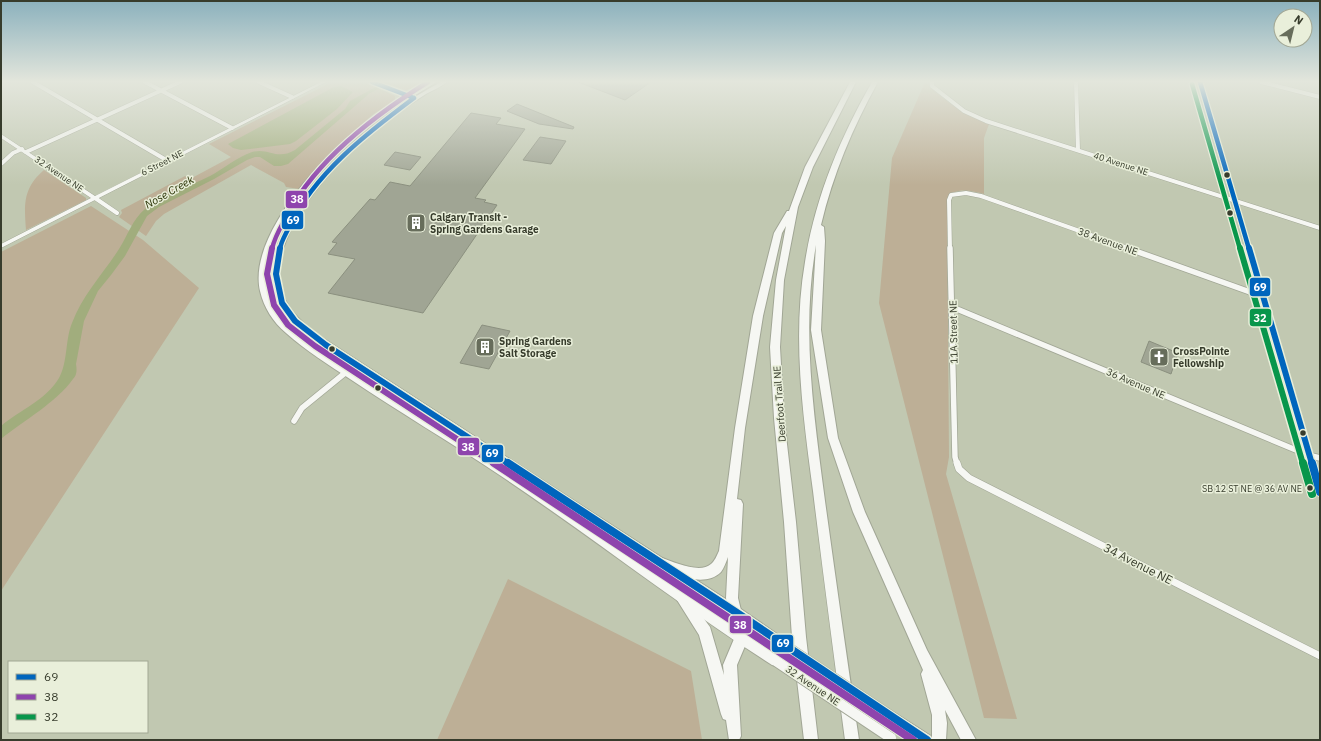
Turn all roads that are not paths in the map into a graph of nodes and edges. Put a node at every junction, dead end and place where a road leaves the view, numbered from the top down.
1 (93, 117) edge
2 (102, 117) edge
3 (211, 117) edge
4 (254, 117) edge
5 (382, 117) edge
6 (387, 117) edge
7 (836, 117) edge
8 (857, 117) edge
9 (975, 117) edge
10 (1077, 117) edge
11 (1210, 117) edge
12 (97, 119) junction
13 (232, 128) junction
14 (1, 136) edge
15 (1078, 150) junction
16 (24, 151) junction
17 (168, 161) junction
18 (1, 164) edge
19 (951, 195) joint
20 (95, 198) junction
21 (1236, 201) junction
22 (794, 207) junction
23 (117, 213) dead end
24 (820, 214) junction
25 (1320, 228) edge
26 (1, 246) edge
27 (1264, 297) junction
28 (952, 307) junction
29 (356, 364) junction
30 (346, 372) junction
31 (294, 421) dead end
32 (740, 428) junction
33 (1308, 455) junction
34 (1320, 458) edge
35 (959, 469) joint
36 (1320, 492) edge
37 (662, 564) junction
38 (683, 600) junction
39 (734, 611) junction
40 (741, 639) junction
41 (922, 655) junction
42 (1320, 656) edge
43 (734, 738) edge
44 (893, 739) edge
45 (811, 740) edge
46 (852, 740) edge
47 (927, 740) edge
48 (939, 740) edge
49 (969, 740) edge

1 - 12 street
2 - 12 street
3 - 13 street
4 - 13 street, 6 Street NE
5 - 30 main road, 32 Avenue NE
6 - 29 main road, 32 Avenue NE
7 - 22 highway, Deerfoot Trail NE
8 - 24 highway
9 - 15 street, 40 Avenue NE
10 - 15 street
11 - 21 street
12 - 16 street
12 - 17 street
13 - 17 street, 6 Street NE
14 - 16 street, 32 Avenue NE
15 - 21 street, 40 Avenue NE
16 - 18 street
16 - 20 street, 32 Avenue NE
17 - 20 street, 6 Street NE
19 - 27 street, 38 Avenue NE
19 - 28 street, 11A Street NE
20 - 23 street, 32 Avenue NE
20 - 26 street, 6 Street NE
21 - 25 street, 40 Avenue NE
21 - 27 street
22 - 32 highway
22 - 45 highway, Deerfoot Trail NE
24 - 41 highway
24 - 46 highway
27 - 33 street
28 - 33 street, 36 Avenue NE
28 - 35 street, 11A Street NE
29 - 30 street
29 - 37 main road, 32 Avenue NE
30 - 31 street
30 - 38 main road, 32 Avenue NE
32 - 37 highway
32 - 39 highway
33 - 34 street, 36 Avenue NE
33 - 36 street
35 - 42 street, 34 Avenue NE
37 - 39 main road, 32 Avenue NE
38 - 40 main road, 32 Avenue NE
38 - 43 highway
39 - 40 highway
39 - 47 main road, 32 Avenue NE, bridge
40 - 43 highway
40 - 44 main road, 32 Avenue NE, bridge
41 - 48 highway
41 - 49 highway

